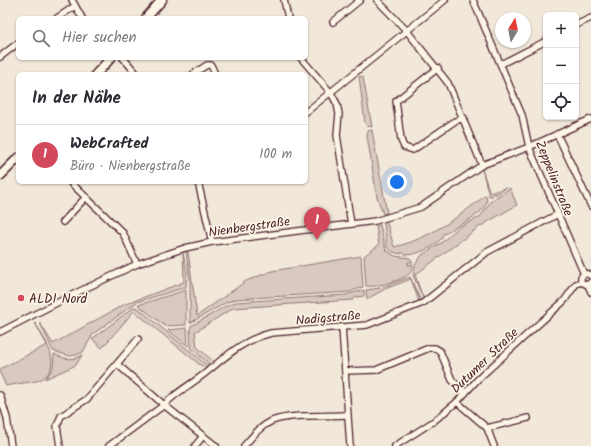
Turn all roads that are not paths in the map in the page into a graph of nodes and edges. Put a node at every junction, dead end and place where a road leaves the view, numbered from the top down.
1 (72, 0) edge
2 (162, 0) edge
3 (284, 0) edge
4 (360, 0) edge
5 (378, 0) edge
6 (445, 0) edge
7 (472, 0) edge
8 (75, 6) junction
9 (60, 16) edge
10 (81, 16) edge
11 (148, 16) edge
12 (288, 16) edge
13 (591, 18) edge
14 (333, 22) dead end
15 (579, 24) edge
16 (407, 31) junction
17 (543, 43) edge
18 (16, 45) edge
19 (0, 57) edge
20 (109, 60) edge
21 (125, 60) edge
22 (303, 60) edge
23 (501, 64) junction
24 (438, 68) junction
25 (98, 72) edge
26 (135, 72) edge
27 (196, 72) edge
28 (214, 72) edge
29 (331, 93) junction
30 (308, 110) edge
31 (464, 118) junction
32 (591, 119) edge
33 (557, 134) junction
34 (529, 147) junction
35 (16, 160) edge
36 (482, 165) junction
37 (0, 176) edge
38 (72, 184) edge
39 (198, 184) edge
40 (86, 197) junction
41 (591, 206) edge
42 (558, 214) junction
43 (63, 222) dead end
44 (351, 224) junction
45 (212, 242) junction
46 (137, 264) junction
47 (584, 274) junction
48 (591, 276) edge
49 (581, 282) junction
50 (590, 283) edge
51 (591, 292) edge
52 (342, 327) junction
53 (0, 332) edge
54 (138, 339) dead end
55 (118, 364) junction
56 (344, 371) junction
57 (465, 393) junction
58 (0, 395) edge
59 (457, 402) junction
60 (164, 405) junction
61 (347, 415) junction
62 (528, 418) dead end
63 (488, 428) junction
64 (203, 436) junction
65 (11, 446) edge
66 (60, 446) edge
67 (109, 446) edge
68 (195, 446) edge
69 (216, 446) edge
70 (244, 446) edge
71 (350, 446) edge
72 (395, 446) edge
73 (494, 446) edge

1 - 8 street
2 - 11 street
3 - 12 street
4 - 14 street
5 - 16 street
6 - 16 street
7 - 23 street, Zeppelinstraße
8 - 9 street
8 - 10 street
13 - 15 street
16 - 24 street
16 - 29 street
17 - 23 street
18 - 19 street
20 - 25 street
21 - 26 street
22 - 29 street
23 - 34 street, Zeppelinstraße
24 - 31 street
24 - 31 street
27 - 28 street
29 - 30 street
29 - 44 street
31 - 36 street
32 - 33 street, Nienbergstraße
33 - 34 street, Nienbergstraße
33 - 41 street
34 - 36 street, Nienbergstraße
34 - 42 street, Zeppelinstraße
35 - 37 street
36 - 44 street, Nienbergstraße
38 - 40 street
39 - 45 street
40 - 43 street
40 - 46 street
42 - 47 street, Zeppelinstraße
42 - 52 street, Nadigstraße
44 - 45 street, Nienbergstraße
45 - 46 street, Nienbergstraße
46 - 53 street, Nienbergstraße
47 - 48 street
47 - 49 street
49 - 50 street
49 - 57 street, Dutumer Straße
50 - 51 street
52 - 56 street
52 - 60 street, Nadigstraße
54 - 55 street
55 - 60 street
55 - 66 street
56 - 57 street
56 - 61 street
57 - 59 street, Dutumer Straße
58 - 65 street
59 - 63 street
59 - 72 street, Dutumer Straße
60 - 64 street
60 - 67 street, Nadigstraße
61 - 70 street
61 - 71 street
62 - 63 street
63 - 73 street
64 - 68 street
64 - 69 street

